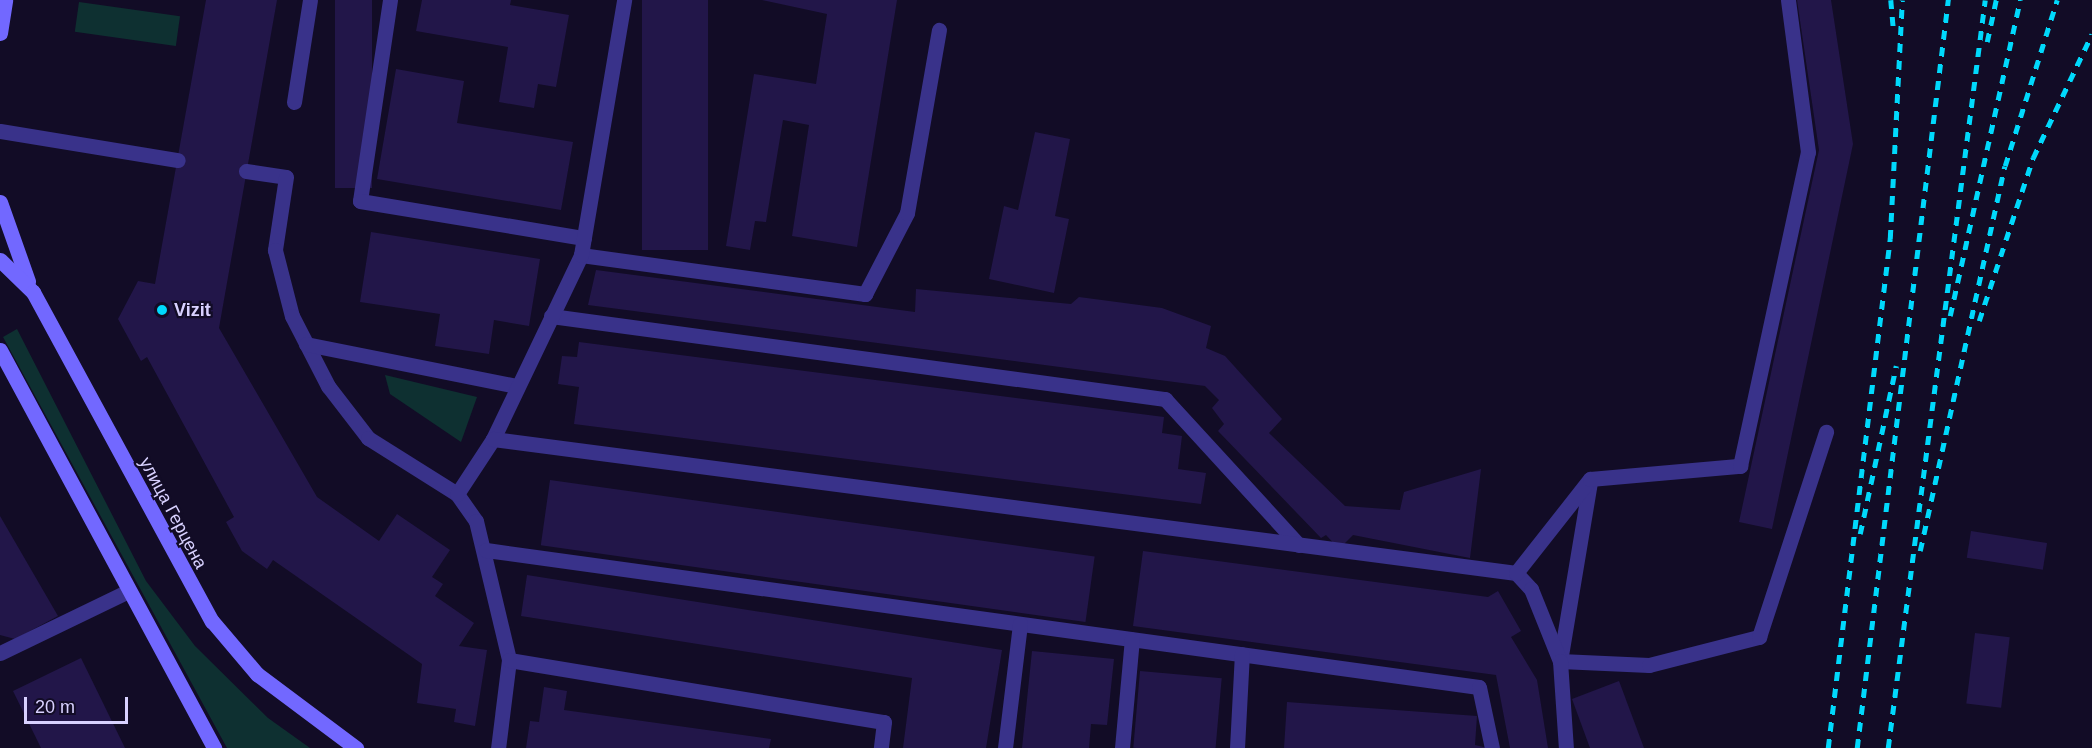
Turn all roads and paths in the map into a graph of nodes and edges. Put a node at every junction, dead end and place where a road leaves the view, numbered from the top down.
1 (5, 0) edge
2 (310, 0) edge
3 (390, 0) edge
4 (624, 0) edge
5 (1788, 0) edge
6 (939, 30) dead end
7 (0, 33) edge
8 (294, 102) dead end
9 (0, 131) edge
10 (177, 160) dead end
11 (246, 171) dead end
12 (0, 202) edge
13 (584, 238) junction
14 (581, 255) junction
15 (0, 260) edge
16 (33, 292) junction
17 (551, 316) junction
18 (306, 344) junction
19 (0, 350) edge
20 (516, 386) junction
21 (1826, 432) dead end
22 (493, 440) junction
23 (1590, 479) junction
24 (457, 494) junction
25 (1299, 544) junction
26 (486, 550) junction
27 (1516, 573) junction
28 (128, 591) junction
29 (1020, 624) junction
30 (1132, 639) junction
31 (0, 653) edge
32 (1242, 654) junction
33 (509, 660) junction
34 (1560, 661) junction
35 (214, 748) edge
36 (357, 748) edge
37 (498, 748) edge
38 (881, 748) edge
39 (1005, 748) edge
40 (1122, 748) edge
41 (1237, 748) edge
42 (1492, 748) edge
43 (1566, 748) edge

1 - 7 main road
2 - 8 lane
3 - 13 lane
4 - 13 lane
5 - 23 lane
6 - 14 lane
9 - 10 lane
11 - 18 lane
12 - 16 main road
13 - 14 lane
14 - 17 lane
15 - 16 main road, улица Герцена
16 - 36 main road, улица Герцена
17 - 20 lane
17 - 25 lane
18 - 20 lane
18 - 24 lane
19 - 28 main road
20 - 22 lane
21 - 34 lane
22 - 24 lane
22 - 25 lane
23 - 27 lane
23 - 34 lane
24 - 26 lane
25 - 27 lane
26 - 29 lane
26 - 33 lane
27 - 34 lane
28 - 31 lane
28 - 35 main road
29 - 30 lane
29 - 39 lane
30 - 32 lane
30 - 40 lane
32 - 41 lane
32 - 42 lane
33 - 37 lane
33 - 38 lane
34 - 43 lane

